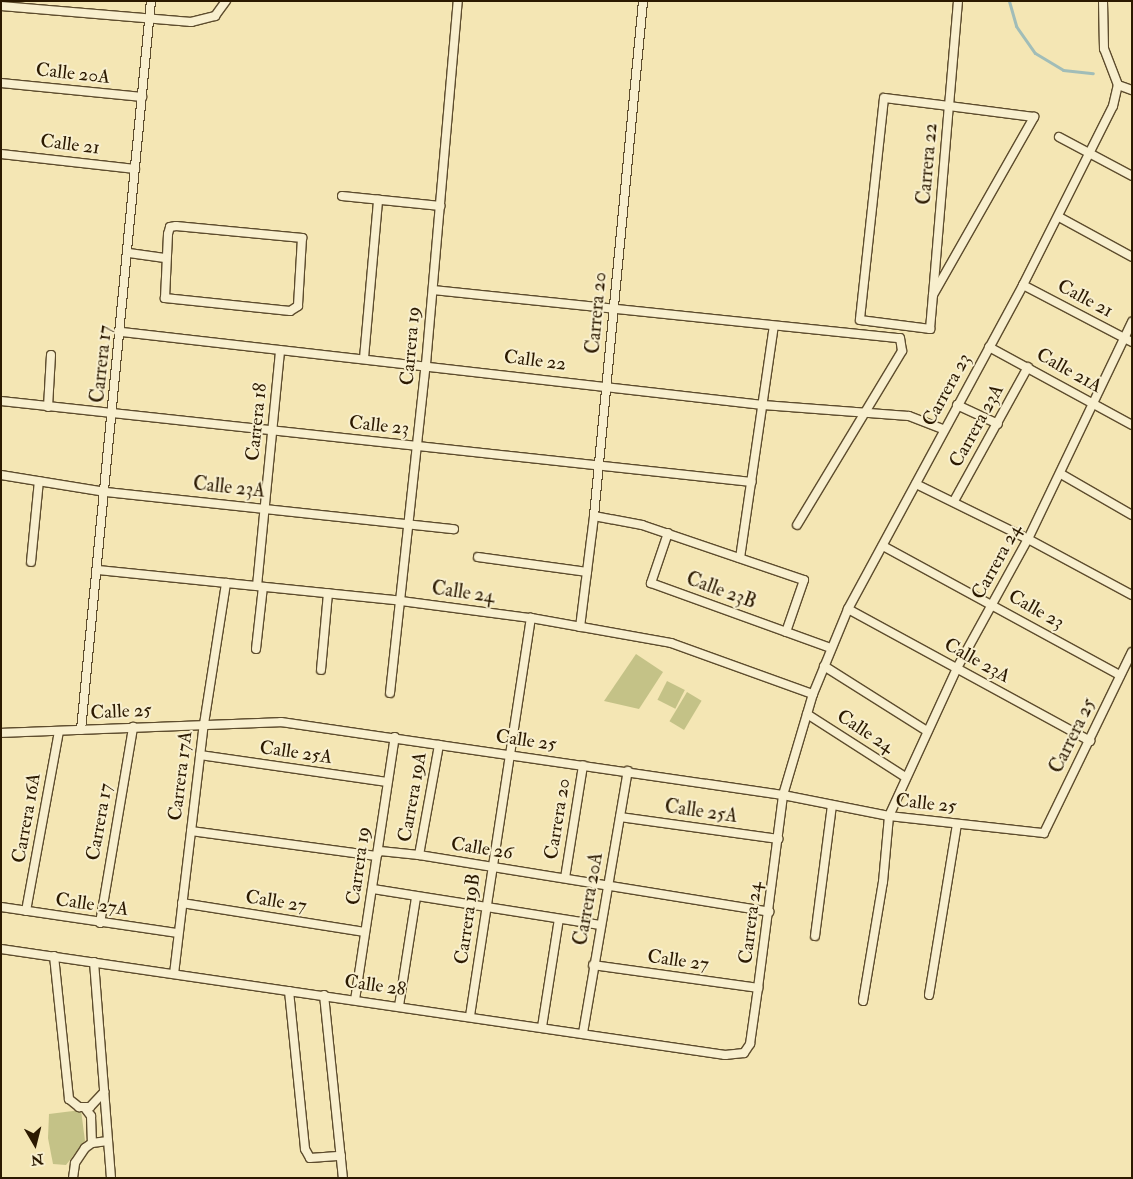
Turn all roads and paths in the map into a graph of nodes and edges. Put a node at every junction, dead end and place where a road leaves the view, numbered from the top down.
1 (151, 1) edge
2 (226, 1) edge
3 (458, 1) edge
4 (643, 1) edge
5 (958, 1) edge
6 (1104, 1) edge
7 (1, 6) edge
8 (148, 21) junction
9 (1, 83) edge
10 (1118, 85) junction
11 (1132, 90) edge
12 (142, 97) junction
13 (949, 106) junction
14 (1059, 137) dead end
15 (1090, 153) junction
16 (1, 154) edge
17 (135, 169) junction
18 (1132, 176) edge
19 (342, 196) dead end
20 (378, 200) junction
21 (440, 206) junction
22 (1059, 217) junction
23 (129, 253) junction
24 (1132, 257) edge
25 (165, 258) junction
26 (1023, 285) junction
27 (433, 290) junction
28 (933, 295) junction
29 (614, 310) junction
30 (1132, 322) edge
31 (774, 326) junction
32 (122, 332) junction
33 (1124, 338) junction
34 (1132, 342) edge
35 (989, 347) junction
36 (280, 350) junction
37 (51, 355) dead end
38 (364, 358) junction
39 (426, 364) junction
40 (1028, 367) junction
41 (607, 386) junction
42 (1, 401) edge
43 (1093, 402) junction
44 (763, 405) junction
45 (957, 405) junction
46 (48, 407) junction
47 (865, 413) junction
48 (113, 414) junction
49 (1132, 425) edge
50 (996, 427) junction
51 (943, 429) junction
52 (272, 431) junction
53 (418, 446) junction
54 (598, 465) junction
55 (1061, 474) junction
56 (1, 475) edge
57 (39, 481) junction
58 (752, 482) junction
59 (916, 484) junction
60 (106, 492) junction
61 (954, 501) junction
62 (264, 508) junction
63 (1132, 515) edge
64 (594, 516) junction
65 (409, 524) junction
66 (798, 526) dead end
67 (454, 529) dead end
68 (668, 533) junction
69 (1028, 539) junction
70 (883, 546) junction
71 (478, 557) dead end
72 (740, 558) junction
73 (31, 562) dead end
74 (98, 570) junction
75 (587, 572) junction
76 (226, 583) junction
77 (260, 586) junction
78 (328, 593) junction
79 (1132, 595) edge
80 (401, 601) junction
81 (991, 604) junction
82 (848, 609) junction
83 (531, 618) junction
84 (580, 627) junction
85 (786, 632) junction
86 (831, 648) junction
87 (256, 649) dead end
88 (1132, 652) edge
89 (824, 666) junction
90 (957, 668) junction
91 (321, 670) dead end
92 (1120, 675) junction
93 (390, 693) dead end
94 (813, 694) junction
95 (807, 714) junction
96 (204, 724) junction
97 (133, 727) junction
98 (81, 730) junction
99 (59, 731) junction
100 (927, 731) junction
101 (1, 733) edge
102 (395, 737) junction
103 (1090, 741) junction
104 (439, 745) junction
105 (200, 755) junction
106 (510, 755) junction
107 (583, 765) junction
108 (628, 772) junction
109 (905, 777) junction
110 (387, 782) junction
111 (783, 795) junction
112 (832, 805) junction
113 (889, 816) junction
114 (620, 817) junction
115 (957, 824) junction
116 (191, 831) junction
117 (1044, 833) joint
118 (778, 839) junction
119 (376, 856) junction
120 (419, 856) junction
121 (492, 866) junction
122 (565, 878) junction
123 (608, 886) junction
124 (372, 889) junction
125 (416, 897) junction
126 (182, 903) junction
127 (1, 907) edge
128 (486, 908) junction
129 (26, 911) junction
130 (768, 912) junction
131 (559, 919) junction
132 (100, 923) junction
133 (600, 925) junction
134 (365, 932) junction
135 (178, 933) junction
136 (815, 936) dead end
137 (1, 949) edge
138 (54, 956) junction
139 (94, 962) junction
140 (594, 965) junction
141 (174, 974) junction
142 (758, 988) junction
143 (289, 991) junction
144 (929, 994) dead end
145 (324, 995) junction
146 (355, 1000) junction
147 (863, 1001) dead end
148 (399, 1006) junction
149 (470, 1016) junction
150 (542, 1027) junction
151 (583, 1033) junction
152 (744, 1053) joint
153 (104, 1092) junction
154 (85, 1108) junction
155 (108, 1141) junction
156 (92, 1143) junction
157 (341, 1156) junction
158 (73, 1178) edge
159 (111, 1178) edge
160 (343, 1178) edge

1 - 8 street, Carrera 17
2 - 8 street
3 - 21 street, Carrera 19
4 - 29 street, Carrera 20
5 - 13 street, Carrera 22
6 - 10 street
7 - 8 street
8 - 12 street, Carrera 17
9 - 12 street, Calle 20A
10 - 11 street
10 - 15 street, Carrera 23
12 - 17 street, Carrera 17
13 - 28 street, Carrera 22
13 - 28 street
13 - 28 street, Carrera 22
14 - 15 street
15 - 18 street
15 - 22 street, Carrera 23
16 - 17 street, Calle 21
17 - 23 street, Carrera 17
19 - 20 street
20 - 21 street
20 - 38 street
21 - 27 street, Carrera 19
22 - 24 street
22 - 26 street, Carrera 23
23 - 25 street
23 - 32 street, Carrera 17
25 - 25 street
26 - 33 street, Calle 21
26 - 35 street, Carrera 23
27 - 29 street
27 - 39 street, Carrera 19
29 - 31 street
29 - 41 street, Carrera 20
30 - 33 street, Carrera 24
31 - 44 street
31 - 47 street
32 - 36 street, Calle 22
32 - 48 street, Carrera 17
33 - 34 street, Calle 21
33 - 43 street, Carrera 24
35 - 40 street, Calle 21A
35 - 45 street, Carrera 23
36 - 38 street, Calle 22
36 - 52 street, Carrera 18
37 - 46 street
38 - 39 street, Calle 22
39 - 41 street, Calle 22
39 - 53 street, Carrera 19
40 - 43 street, Calle 21A
40 - 50 street, Carrera 23A
41 - 44 street, Calle 22
41 - 54 street, Carrera 20
42 - 46 street, Calle 23
43 - 49 street, Calle 21A
43 - 55 street, Carrera 24
44 - 47 street, Calle 22
44 - 58 street
45 - 50 street
45 - 51 street, Carrera 23
46 - 48 street, Calle 23
47 - 51 street, Calle 22
47 - 66 street
48 - 52 street, Calle 23
48 - 60 street, Carrera 17
50 - 61 street, Carrera 23A
51 - 59 street, Carrera 23
52 - 53 street, Calle 23
52 - 62 street, Carrera 18
53 - 54 street, Calle 23
53 - 65 street, Carrera 19
54 - 58 street, Calle 23
54 - 64 street, Carrera 20
55 - 63 street
55 - 69 street, Carrera 24
56 - 57 street, Calle 23A
57 - 60 street, Calle 23A
57 - 73 street
58 - 72 street
59 - 61 street
59 - 70 street, Carrera 23
60 - 62 street, Calle 23A
60 - 74 street, Carrera 17
61 - 69 street
62 - 65 street, Calle 23A
62 - 77 street, Carrera 18
64 - 68 street
64 - 75 street, Carrera 20
65 - 67 street, Calle 23A
65 - 80 street, Carrera 19
68 - 72 street
68 - 85 street, Calle 23B
69 - 79 street
69 - 81 street, Carrera 24
70 - 81 street, Calle 23
70 - 82 street, Carrera 23
71 - 75 street
72 - 85 street
74 - 76 street, Calle 24
74 - 98 street, Carrera 17
75 - 84 street, Carrera 20
76 - 77 street, Calle 24
76 - 96 street, Carrera 17A
77 - 78 street, Calle 24
77 - 87 street, Carrera 18
78 - 80 street, Calle 24
78 - 91 street
80 - 83 street, Calle 24
80 - 93 street, Carrera 19
81 - 90 street, Carrera 24
81 - 92 street, Calle 23
82 - 86 street, Carrera 23
82 - 90 street, Calle 23A
83 - 84 street, Calle 24
83 - 106 street, Carrera 19B
84 - 94 street, Calle 24
85 - 86 street, Calle 23B
86 - 89 street, Carrera 23
88 - 92 street, Carrera 25
89 - 94 street, Carrera 23
89 - 100 street
90 - 100 street, Carrera 24
90 - 103 street, Calle 23A
92 - 103 street, Carrera 25
94 - 95 street, Carrera 23
95 - 109 street, Calle 24
95 - 111 street, Carrera 23
96 - 97 street, Calle 25
96 - 102 street, Calle 25
96 - 105 street, Carrera 17A
97 - 98 street, Calle 25
97 - 132 street, Carrera 17
98 - 99 street, Calle 25
99 - 101 street, Calle 25
99 - 129 street, Carrera 16A
100 - 109 street, Carrera 24
102 - 104 street, Calle 25
102 - 110 street, Carrera 19
103 - 117 street, Carrera 25
104 - 106 street, Calle 25
104 - 120 street, Carrera 19A
105 - 110 street, Calle 25A
105 - 116 street, Carrera 17A
106 - 107 street, Calle 25
106 - 121 street, Carrera 19B
107 - 108 street, Calle 25
107 - 122 street, Carrera 20
108 - 111 street, Calle 25
108 - 114 street, Carrera 20A
109 - 113 street, Carrera 24
110 - 119 street, Carrera 19
111 - 112 street, Calle 25
111 - 118 street, Carrera 24
112 - 113 street, Calle 25
112 - 136 street
113 - 115 street, Calle 25
113 - 147 street, Carrera 24
114 - 118 street, Calle 25A
114 - 123 street, Carrera 20A
115 - 117 street, Calle 25
115 - 144 street
116 - 119 street, Calle 26
116 - 126 street, Carrera 17A
118 - 130 street, Carrera 24
119 - 120 street, Calle 26
119 - 124 street, Carrera 19
120 - 121 street, Calle 26
121 - 122 street, Calle 26
121 - 128 street, Carrera 19B
122 - 123 street, Calle 26
123 - 130 street, Calle 26
123 - 133 street, Carrera 20A
124 - 125 street
124 - 134 street, Carrera 19
125 - 128 street
125 - 148 street
126 - 134 street, Calle 27
126 - 135 street, Carrera 17A
127 - 129 street, Calle 27A
128 - 131 street
128 - 149 street, Carrera 19B
129 - 132 street, Calle 27A
130 - 142 street, Carrera 24
131 - 133 street
131 - 150 street
132 - 135 street, Calle 27A
133 - 140 street, Carrera 20A
134 - 146 street, Carrera 19
135 - 141 street, Carrera 17A
137 - 138 street, Calle 28
138 - 139 street, Calle 28
138 - 154 street
139 - 141 street, Calle 28
139 - 153 street
140 - 142 street, Calle 27
140 - 151 street, Carrera 20A
141 - 143 street, Calle 28
142 - 152 street, Carrera 24
143 - 145 street, Calle 28
143 - 157 street
145 - 146 street, Calle 28
145 - 157 street
146 - 148 street, Calle 28
148 - 149 street, Calle 28
149 - 150 street, Calle 28
150 - 151 street, Calle 28
151 - 152 street, Calle 28
153 - 154 street
153 - 155 street
154 - 156 street
155 - 156 street
155 - 159 street
156 - 158 street
157 - 160 street

